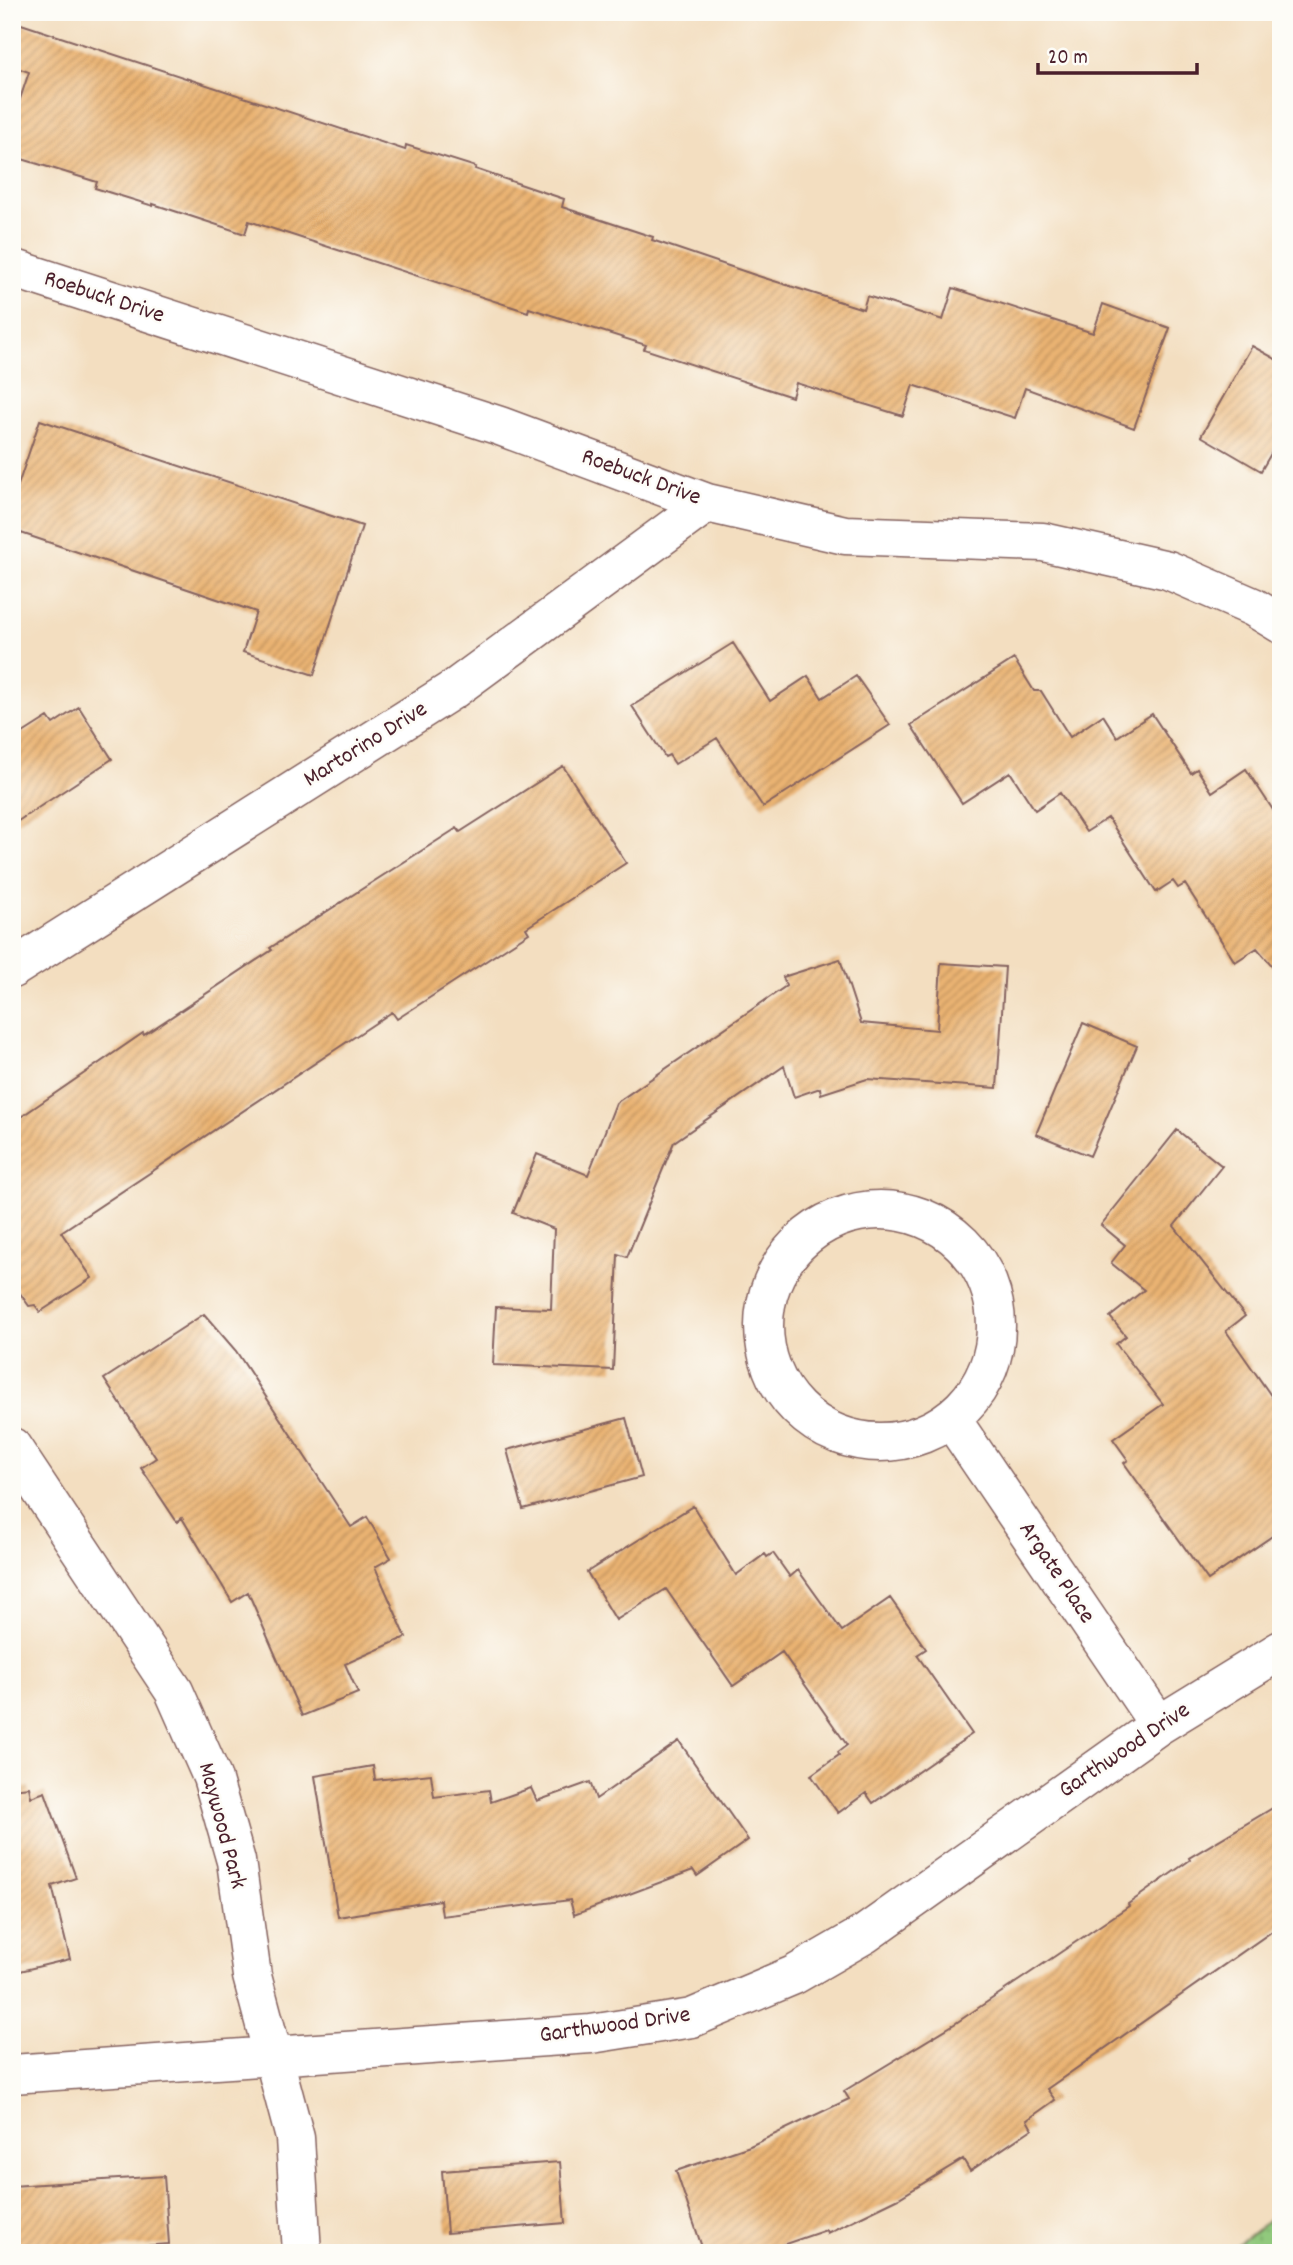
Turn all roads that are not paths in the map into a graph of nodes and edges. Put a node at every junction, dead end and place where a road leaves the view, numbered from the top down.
1 (12, 268) edge
2 (707, 503) junction
3 (1281, 624) edge
4 (12, 969) edge
5 (952, 1420) junction
6 (12, 1447) edge
7 (1281, 1650) edge
8 (1159, 1725) junction
9 (272, 2056) junction
10 (12, 2074) edge
11 (302, 2253) edge

1 - 2 street, Roebuck Drive
2 - 3 street, Roebuck Drive
2 - 4 street, Martorino Drive
5 - 5 street
5 - 8 street, Argate Place
6 - 9 street, Maywood Park
7 - 8 street, Garthwood Drive
8 - 9 street, Garthwood Drive
9 - 10 street, Garthwood Drive
9 - 11 street, Maywood Park

